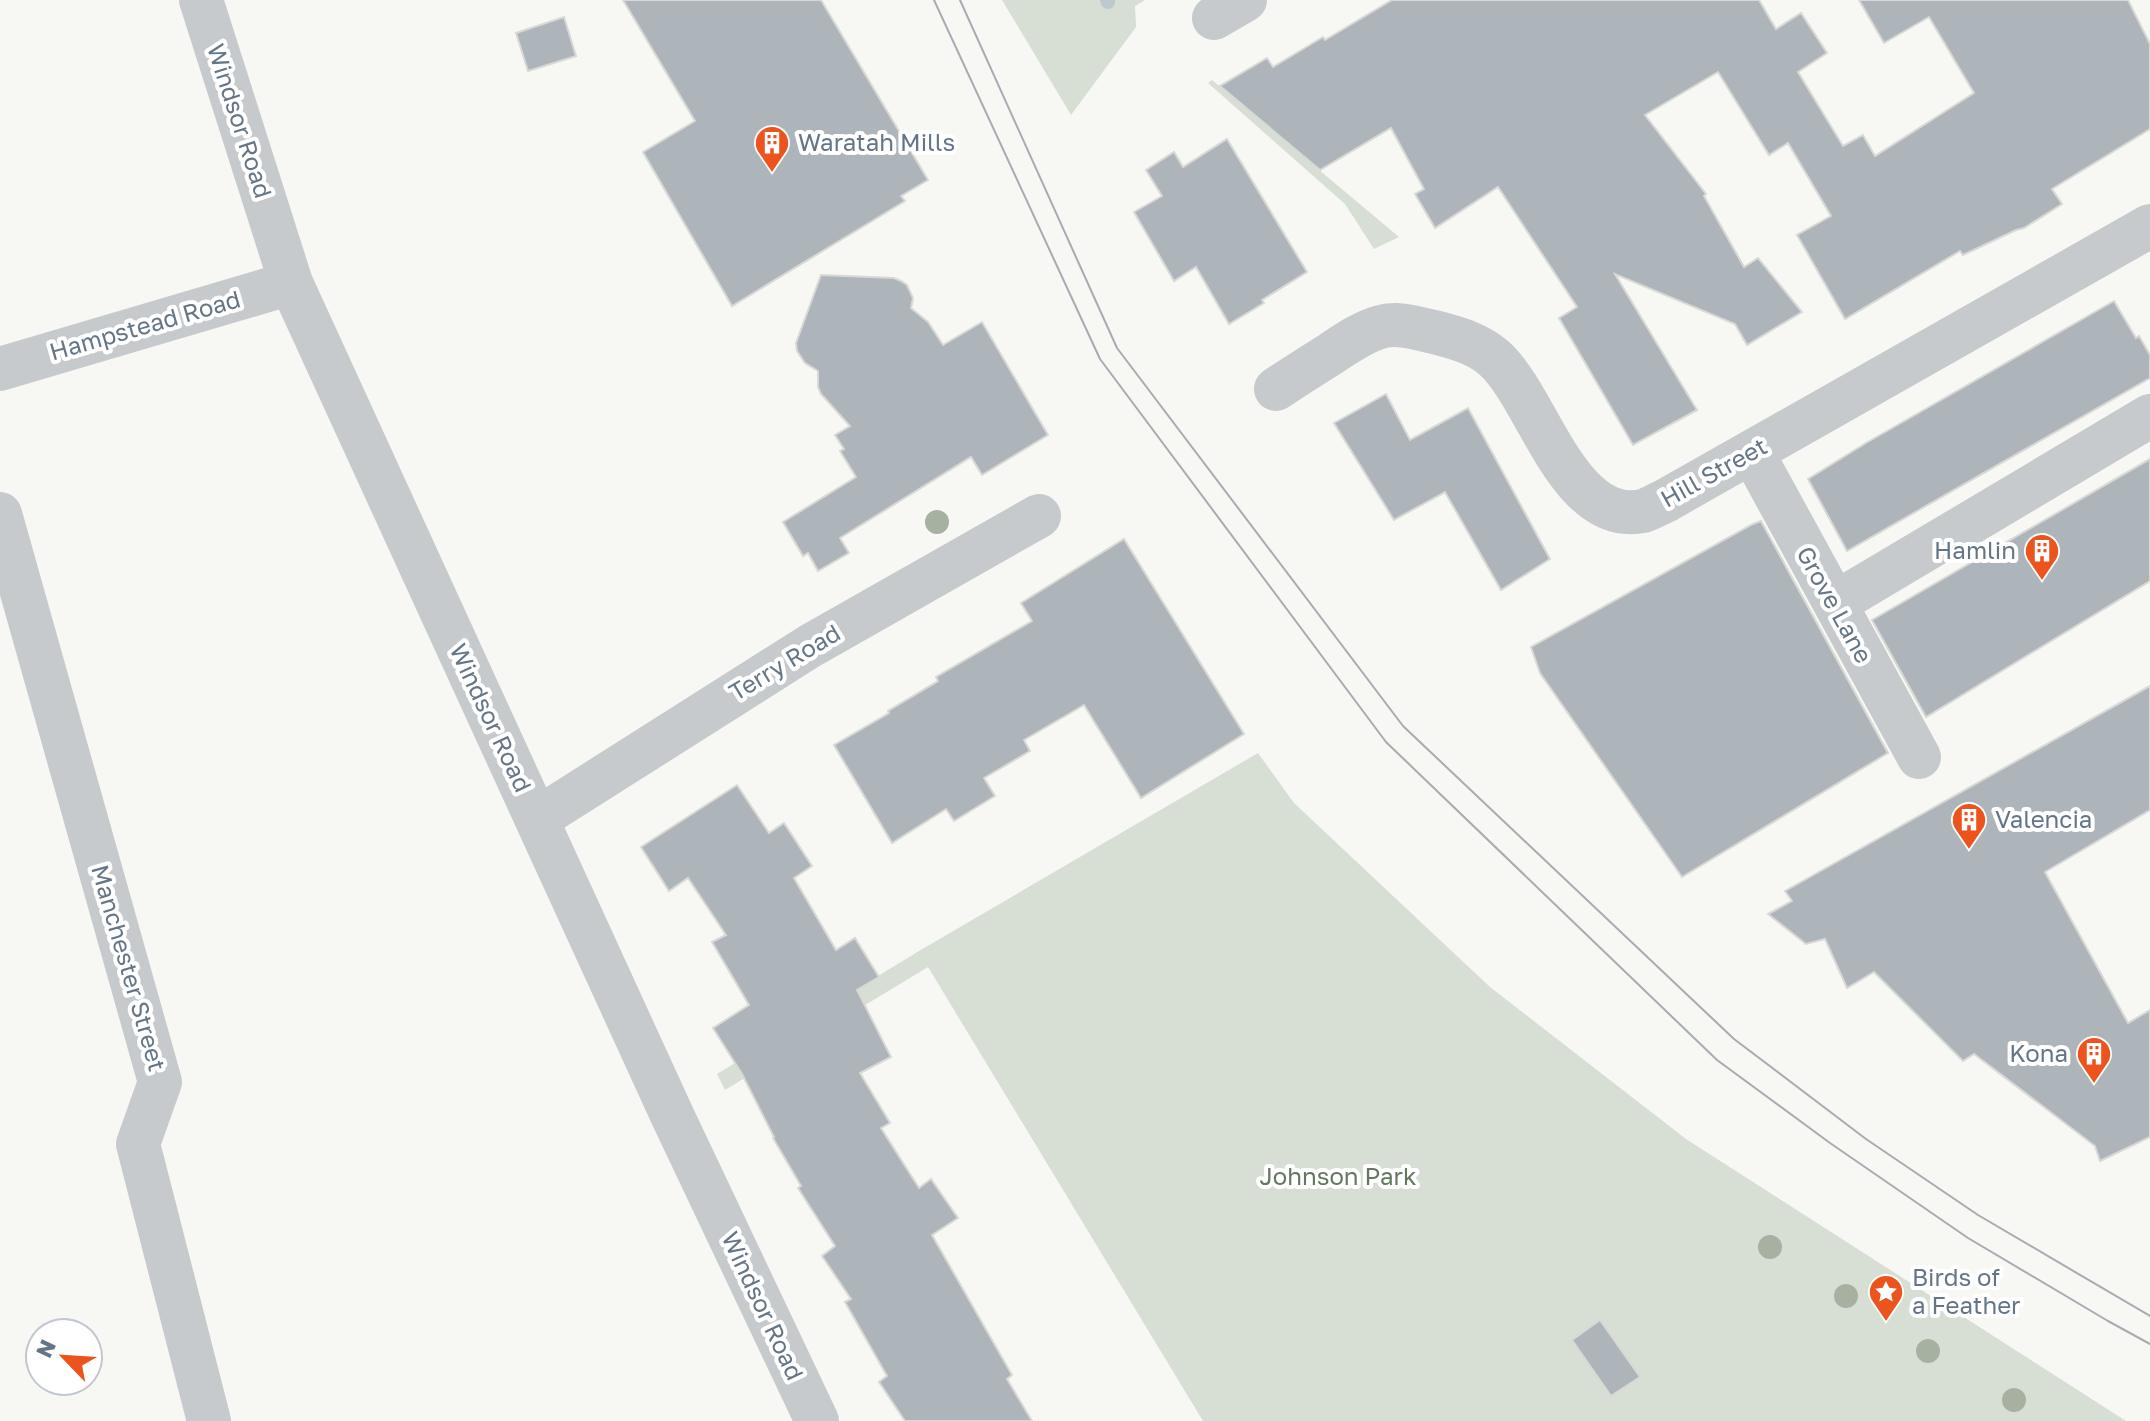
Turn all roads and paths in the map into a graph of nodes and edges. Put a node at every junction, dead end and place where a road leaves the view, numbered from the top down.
1 (201, 0) edge
2 (2149, 228) edge
3 (291, 283) junction
4 (0, 369) edge
5 (1276, 389) dead end
6 (2150, 416) edge
7 (1752, 452) junction
8 (0, 514) edge
9 (1039, 516) dead end
10 (1854, 592) dead end
11 (1919, 757) dead end
12 (537, 819) junction
13 (209, 1421) edge
14 (817, 1421) edge

1 - 3 street, Windsor Road
2 - 7 street, Hill Street
3 - 4 street, Hampstead Road
3 - 12 street, Windsor Road
5 - 7 street, Hill Street
6 - 10 street
7 - 11 street, Grove Lane
8 - 13 street, Manchester Street
9 - 12 street, Terry Road
12 - 14 street, Windsor Road

